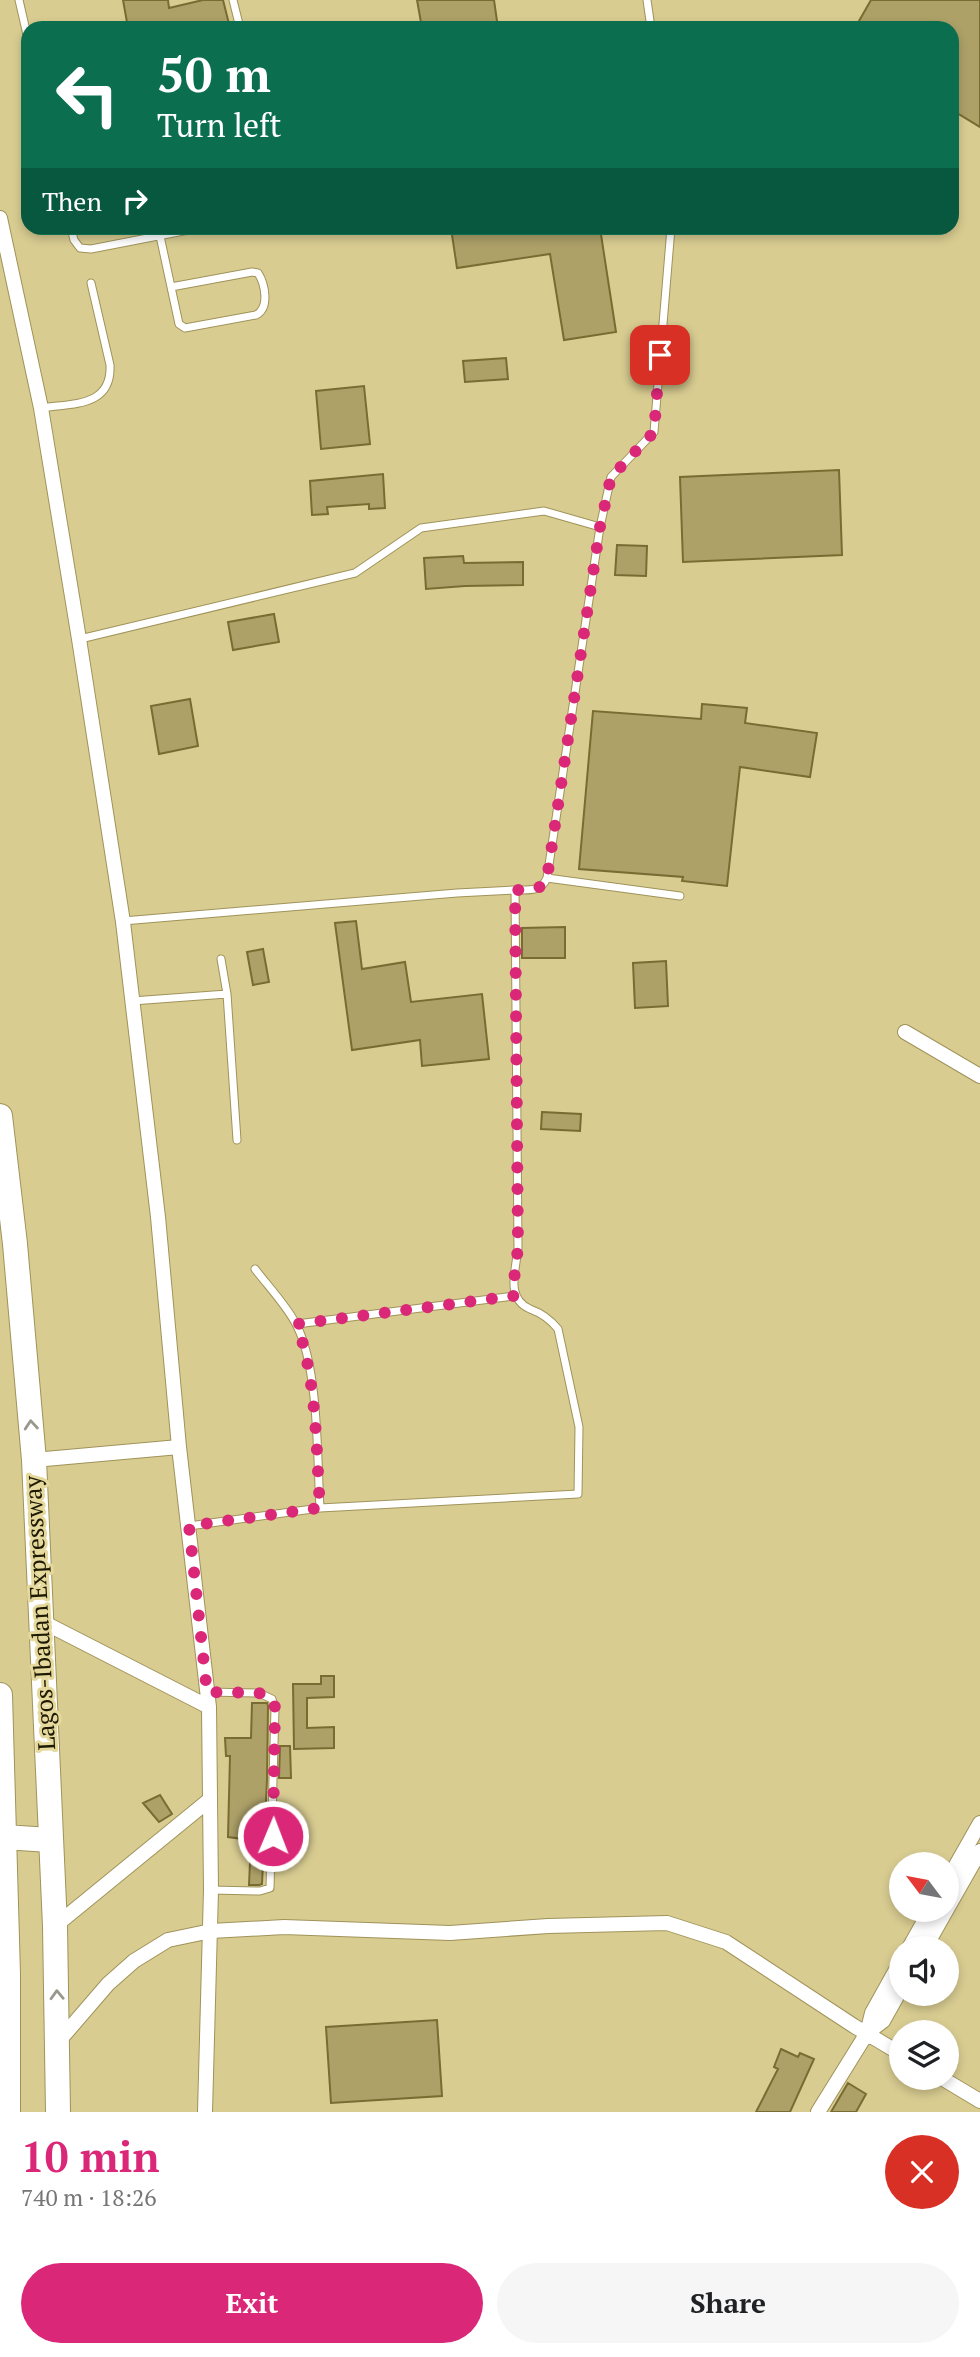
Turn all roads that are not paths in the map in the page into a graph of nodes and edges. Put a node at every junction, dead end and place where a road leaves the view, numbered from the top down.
1 (19, 0) edge
2 (233, 0) edge
3 (647, 0) edge
4 (24, 21) edge
5 (238, 21) edge
6 (650, 21) edge
7 (0, 218) edge
8 (73, 235) edge
9 (163, 235) edge
10 (670, 235) edge
11 (160, 236) junction
12 (91, 283) dead end
13 (171, 287) junction
14 (41, 408) junction
15 (600, 527) junction
16 (79, 639) junction
17 (547, 878) junction
18 (515, 890) junction
19 (680, 896) dead end
20 (123, 922) junction
21 (221, 959) dead end
22 (227, 993) junction
23 (132, 1001) junction
24 (905, 1032) dead end
25 (980, 1076) edge
26 (0, 1116) edge
27 (237, 1140) dead end
28 (255, 1269) dead end
29 (514, 1296) junction
30 (297, 1324) junction
31 (179, 1447) junction
32 (34, 1460) junction
33 (320, 1508) junction
34 (189, 1526) junction
35 (41, 1621) junction
36 (0, 1695) edge
37 (208, 1699) junction
38 (208, 1801) junction
39 (980, 1823) edge
40 (4, 1837) junction
41 (50, 1840) junction
42 (980, 1851) edge
43 (959, 1860) edge
44 (959, 1888) edge
45 (211, 1889) junction
46 (55, 1926) junction
47 (211, 1931) junction
48 (889, 1983) edge
49 (891, 2006) edge
50 (867, 2033) junction
51 (58, 2042) junction
52 (889, 2047) edge
53 (959, 2088) edge
54 (980, 2101) edge
55 (8, 2112) edge
56 (58, 2112) edge
57 (205, 2112) edge
58 (818, 2112) edge

1 - 4 lane
2 - 5 lane
3 - 6 lane
7 - 14 street
8 - 11 lane
9 - 11 lane
10 - 15 lane
11 - 13 lane
12 - 14 lane
13 - 13 lane
14 - 16 street
15 - 16 lane
15 - 17 lane
16 - 20 street
17 - 18 lane
17 - 19 lane
18 - 20 lane
18 - 29 lane
20 - 23 street
21 - 22 lane
22 - 23 lane
22 - 27 lane
23 - 31 street
24 - 25 street
32 -> 26 highway, Lagos-Ibadan Expressway
28 - 30 lane
29 - 30 lane
29 - 33 lane
30 - 33 lane
31 - 32 street
31 - 34 street
32 - 35 highway, Lagos-Ibadan Expressway
33 - 34 lane
34 - 37 street
35 - 37 street
35 - 41 highway, Lagos-Ibadan Expressway
36 - 40 highway, Lagos-Ibadan Expressway
37 - 38 street
37 - 45 lane
38 - 45 street
38 - 46 street
39 - 43 street
40 - 41 highway
40 - 55 highway, Lagos-Ibadan Expressway
41 - 46 highway, Lagos-Ibadan Expressway
42 - 44 street
45 - 47 street
51 -> 46 highway, Lagos-Ibadan Expressway
47 - 50 street
47 - 51 street
47 - 57 street
48 - 50 street
49 - 50 street
50 - 52 street
50 - 58 street
51 - 56 highway, Lagos-Ibadan Expressway
53 - 54 street

